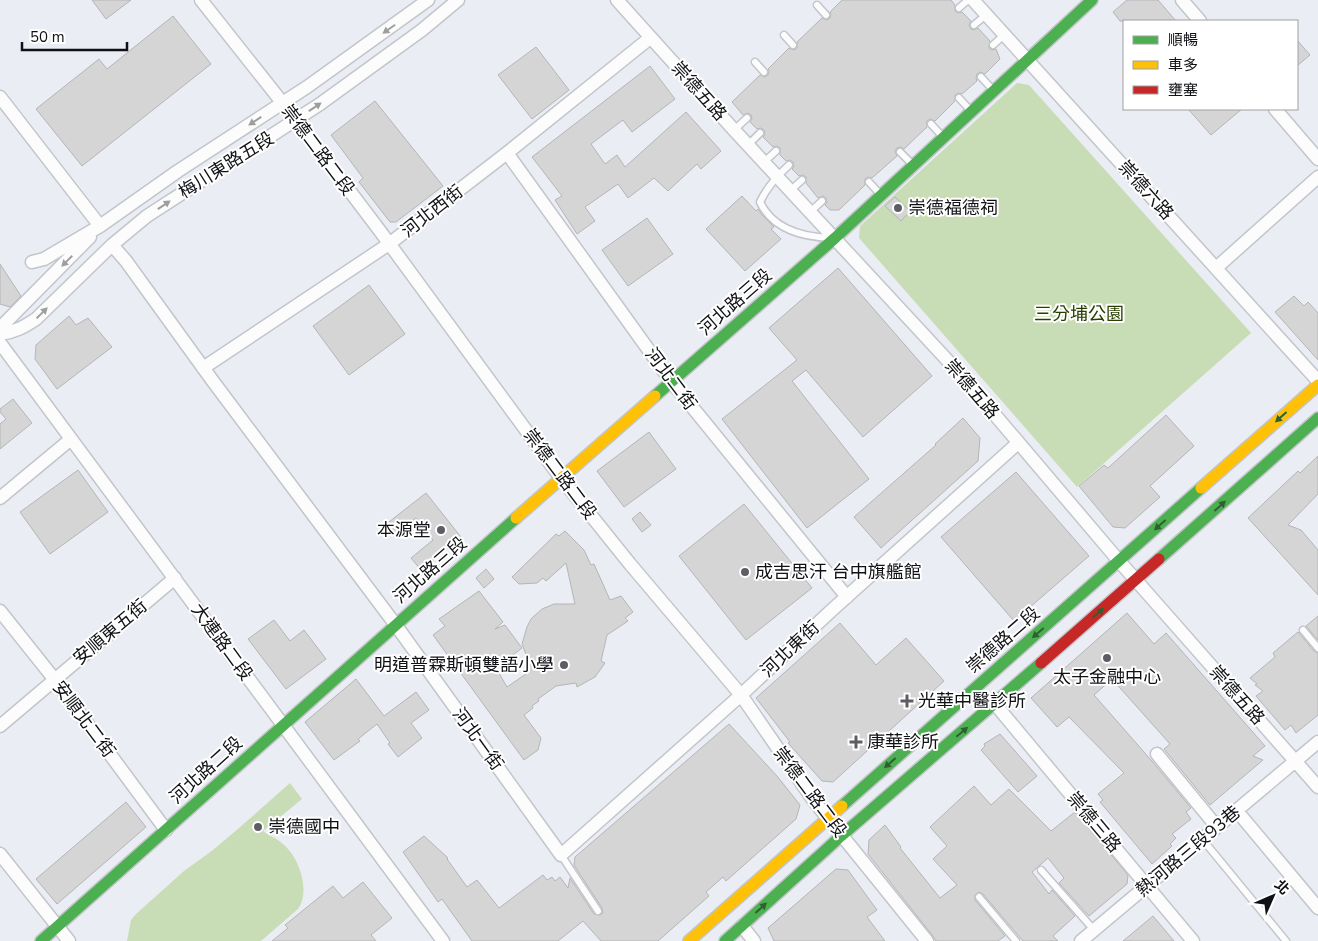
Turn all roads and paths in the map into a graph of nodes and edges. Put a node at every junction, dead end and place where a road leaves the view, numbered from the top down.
1 (201, 0) edge
2 (428, 0) edge
3 (458, 0) edge
4 (617, 0) edge
5 (968, 0) edge
6 (973, 0) edge
7 (1092, 0) edge
8 (1182, 0) edge
9 (817, 6) dead end
10 (959, 8) dead end
11 (826, 15) dead end
12 (986, 15) junction
13 (1199, 20) edge
14 (974, 25) dead end
15 (784, 35) dead end
16 (1004, 35) junction
17 (650, 38) junction
18 (794, 45) dead end
19 (993, 45) dead end
20 (1027, 60) junction
21 (755, 62) dead end
22 (764, 72) dead end
23 (981, 77) dead end
24 (994, 90) junction
25 (0, 97) edge
26 (959, 98) dead end
27 (282, 103) junction
28 (1276, 110) edge
29 (972, 111) junction
30 (746, 118) dead end
31 (296, 120) junction
32 (931, 124) dead end
33 (734, 130) junction
34 (760, 133) dead end
35 (943, 137) junction
36 (748, 145) junction
37 (776, 151) dead end
38 (900, 152) dead end
39 (507, 153) junction
40 (1318, 159) edge
41 (764, 162) junction
42 (789, 165) dead end
43 (913, 165) junction
44 (777, 176) junction
45 (1318, 177) edge
46 (802, 180) dead end
47 (869, 182) dead end
48 (791, 190) junction
49 (881, 195) junction
50 (822, 202) dead end
51 (810, 212) junction
52 (100, 226) junction
53 (835, 238) junction
54 (389, 244) junction
55 (112, 245) junction
56 (32, 262) dead end
57 (1216, 268) junction
58 (0, 328) edge
59 (0, 334) edge
60 (0, 343) edge
61 (203, 368) junction
62 (671, 381) junction
63 (1318, 381) edge
64 (1318, 385) edge
65 (1318, 418) edge
66 (71, 439) junction
67 (1018, 443) junction
68 (562, 478) junction
69 (0, 498) edge
70 (1119, 561) junction
71 (175, 578) junction
72 (1136, 580) junction
73 (847, 597) junction
74 (0, 611) edge
75 (395, 624) junction
76 (1303, 630) dead end
77 (1318, 648) edge
78 (55, 680) junction
79 (741, 695) junction
80 (995, 704) junction
81 (283, 724) junction
82 (0, 726) edge
83 (1318, 742) edge
84 (1156, 754) dead end
85 (1296, 760) junction
86 (1318, 787) edge
87 (1237, 811) junction
88 (828, 818) junction
89 (1217, 827) junction
90 (166, 830) junction
91 (841, 836) junction
92 (1202, 840) junction
93 (0, 854) edge
94 (561, 855) junction
95 (1041, 870) dead end
96 (1147, 886) junction
97 (978, 897) dead end
98 (1318, 908) edge
99 (598, 911) dead end
100 (57, 926) junction
101 (742, 926) junction
102 (1094, 930) junction
103 (41, 941) edge
104 (69, 941) edge
105 (443, 941) edge
106 (688, 941) edge
107 (725, 941) edge
108 (754, 941) edge
109 (927, 941) edge
110 (1016, 941) edge
111 (1081, 941) edge
112 (1193, 941) edge
113 (1286, 941) edge

1 - 27 street, 崇德二路二段
2 -> 27 street, 梅川東路五段
31 -> 3 street, 梅川東路五段
4 - 17 street, 崇德五路
5 - 10 lane
6 - 12 street, 崇德六路
7 - 20 main road, 河北路三段
8 - 13 street
9 - 11 lane
12 - 14 lane
12 - 16 street, 崇德六路
15 - 18 lane
16 - 19 lane
16 - 20 street, 崇德六路
17 - 33 street, 崇德五路
17 - 39 street, 河北西街
20 - 24 main road, 河北路三段
20 - 57 street, 崇德六路
21 - 22 lane
23 - 24 lane
24 - 29 main road, 河北路三段
25 - 52 street
26 - 29 lane
27 - 31 street, 崇德二路二段
27 -> 52 street, 梅川東路五段
28 - 40 street
29 - 35 main road, 河北路三段
30 - 33 lane
31 - 54 street, 崇德二路二段
55 -> 31 street, 梅川東路五段
32 - 35 lane
33 - 36 street, 崇德五路
34 - 36 lane
35 - 43 main road, 河北路三段
36 - 41 street, 崇德五路
37 - 41 lane
38 - 43 lane
39 - 54 street, 河北西街
39 - 62 street, 河北二街
41 - 44 street, 崇德五路
42 - 44 lane
43 - 49 main road, 河北路三段
44 - 48 street, 崇德五路
44 - 53 lane
45 - 57 street
46 - 48 lane
47 - 49 lane
48 - 51 street, 崇德五路
49 - 53 main road, 河北路三段
50 - 51 lane
51 - 53 street, 崇德五路
52 - 56 street, 梅川東路五段
52 -> 58 street, 梅川東路五段
53 - 62 main road, 河北路三段
53 - 67 street, 崇德五路
54 - 61 street, 河北西街
54 - 68 street, 崇德二路二段
59 -> 55 street, 梅川東路五段
55 - 61 street, 河北一街
57 - 63 street, 崇德六路
60 - 66 street, 大連路二段
61 - 75 street, 河北一街
62 - 68 main road, 河北路三段
62 - 73 street, 河北二街
64 -> 70 main road, 崇德路二段
72 -> 65 main road
66 - 69 street
66 - 71 street, 大連路二段
67 - 70 street, 崇德五路
67 - 73 street, 河北東街
68 - 75 main road, 河北路三段
68 - 79 street, 崇德二路二段
70 - 72 street, 崇德五路
70 -> 88 main road, 崇德路二段
71 - 78 street, 安順東五街
71 - 81 street, 大連路二段
80 -> 72 main road
72 - 85 street, 崇德五路
73 - 79 street, 河北東街
74 - 78 street, 安順北二街
75 - 81 main road, 河北路二段
75 - 94 street, 河北一街
76 - 77 lane
78 - 82 street, 安順東五街
78 - 90 street, 安順北二街
79 - 88 street, 崇德二路二段
79 - 94 street, 河北東街
91 -> 80 main road
80 - 96 street, 崇德三路
81 - 90 main road, 河北路二段
81 - 105 street, 大連路二段
83 - 85 street, 熱河路三段93巷
84 - 89 street
85 - 86 street, 崇德五路
85 - 87 street, 熱河路三段93巷
87 - 89 street, 熱河路三段93巷
87 - 98 street
88 - 91 street, 崇德二路二段
88 - 106 main road, 崇德路二段
89 - 92 street, 熱河路三段93巷
90 - 100 main road, 河北路二段
101 -> 91 main road
91 - 109 street, 崇德二路二段
92 - 96 street, 熱河路三段93巷
92 - 113 lane
93 - 100 street
94 - 99 lane
95 - 102 lane
96 - 102 street, 熱河路三段93巷
96 - 112 street, 崇德三路
97 - 110 lane
100 - 103 main road, 河北路二段
100 - 104 street
101 - 107 main road
101 - 108 street
102 - 111 street, 熱河路三段93巷

